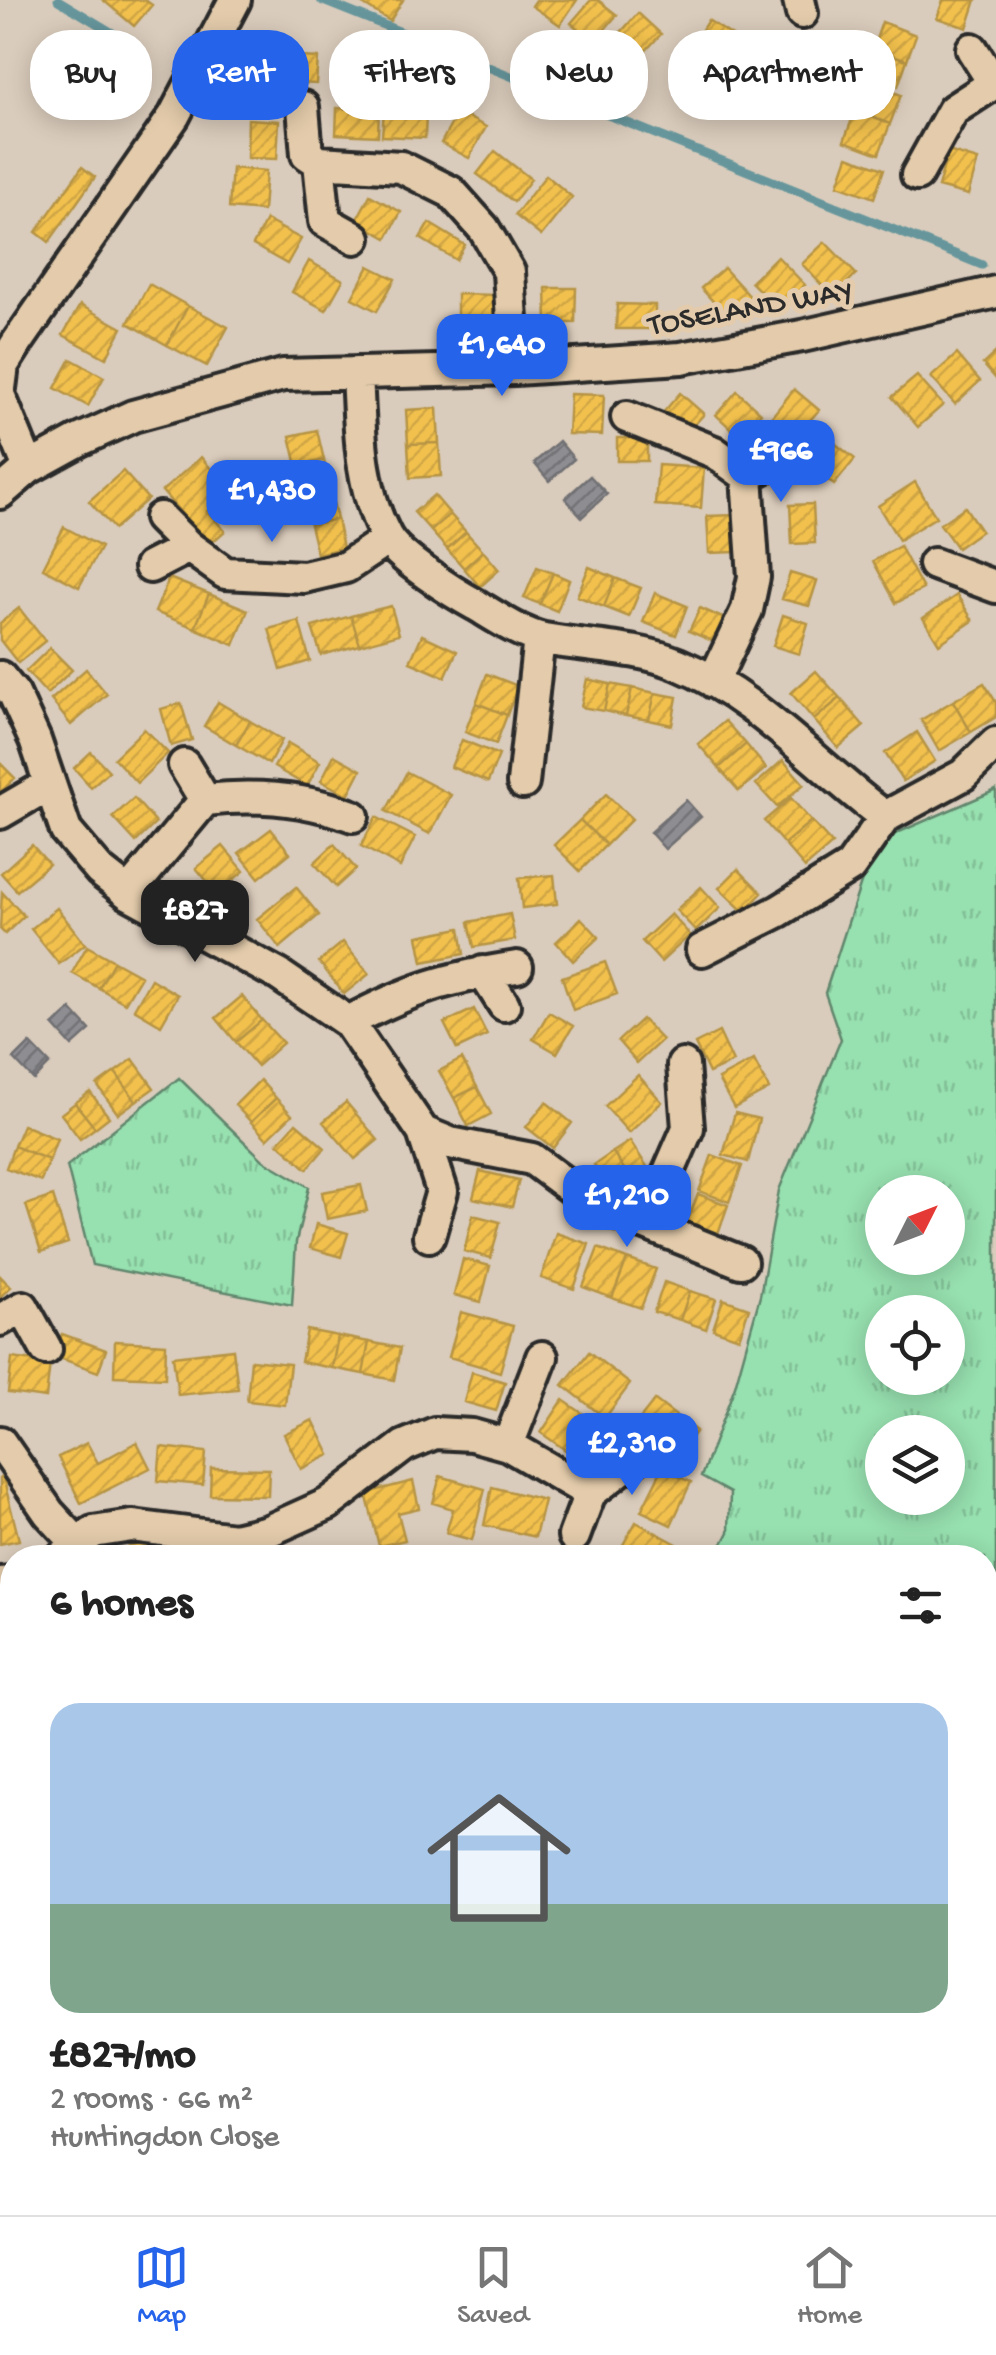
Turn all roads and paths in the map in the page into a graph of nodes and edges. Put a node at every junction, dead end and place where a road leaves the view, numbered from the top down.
1 (235, 0) edge
2 (972, 50) dead end
3 (994, 82) edge
4 (304, 120) edge
5 (319, 162) junction
6 (917, 175) dead end
7 (355, 238) dead end
8 (996, 292) edge
9 (515, 369) junction
10 (357, 374) junction
11 (0, 388) edge
12 (0, 397) edge
13 (628, 417) dead end
14 (778, 460) dead end
15 (30, 468) junction
16 (748, 476) junction
17 (0, 493) edge
18 (160, 518) dead end
19 (388, 540) junction
20 (190, 547) junction
21 (934, 564) dead end
22 (150, 567) dead end
23 (996, 588) edge
24 (539, 638) junction
25 (0, 677) edge
26 (713, 682) junction
27 (996, 743) edge
28 (184, 765) dead end
29 (523, 783) dead end
30 (48, 786) junction
31 (205, 800) junction
32 (0, 813) edge
33 (353, 816) dead end
34 (884, 817) junction
35 (128, 893) junction
36 (702, 950) dead end
37 (517, 967) dead end
38 (484, 972) junction
39 (504, 1005) dead end
40 (348, 1022) junction
41 (683, 1065) dead end
42 (423, 1132) junction
43 (646, 1224) junction
44 (429, 1236) dead end
45 (741, 1262) dead end
46 (0, 1320) edge
47 (46, 1349) dead end
48 (542, 1357) dead end
49 (0, 1442) edge
50 (508, 1445) junction
51 (638, 1456) dead end
52 (590, 1492) junction
53 (574, 1536) dead end
54 (189, 1544) edge
55 (65, 1545) edge
56 (75, 1545) edge

1 - 11 street
2 - 3 street
3 - 6 street
4 - 5 street
5 - 7 street
5 - 9 street
8 - 9 street, TOSELAND WAY
9 - 10 street, TOSELAND WAY
10 - 15 street, TOSELAND WAY
10 - 19 street
12 - 15 street
13 - 16 street
14 - 16 street
15 - 17 street, TOSELAND WAY
16 - 26 street
18 - 20 street
19 - 20 street
19 - 24 street
20 - 22 street
21 - 23 street
24 - 26 street
24 - 29 street
25 - 30 street
26 - 34 street
27 - 34 street
28 - 31 street
30 - 32 street
30 - 35 street
31 - 33 street
31 - 35 street
34 - 36 street
35 - 40 street
37 - 38 street
38 - 39 street
38 - 40 street
40 - 42 street
41 - 43 street
42 - 43 street
42 - 44 street
43 - 45 street
46 - 47 street
48 - 50 street
49 - 55 street
50 - 52 street
50 - 54 street
51 - 52 street
52 - 53 street
54 - 56 street

